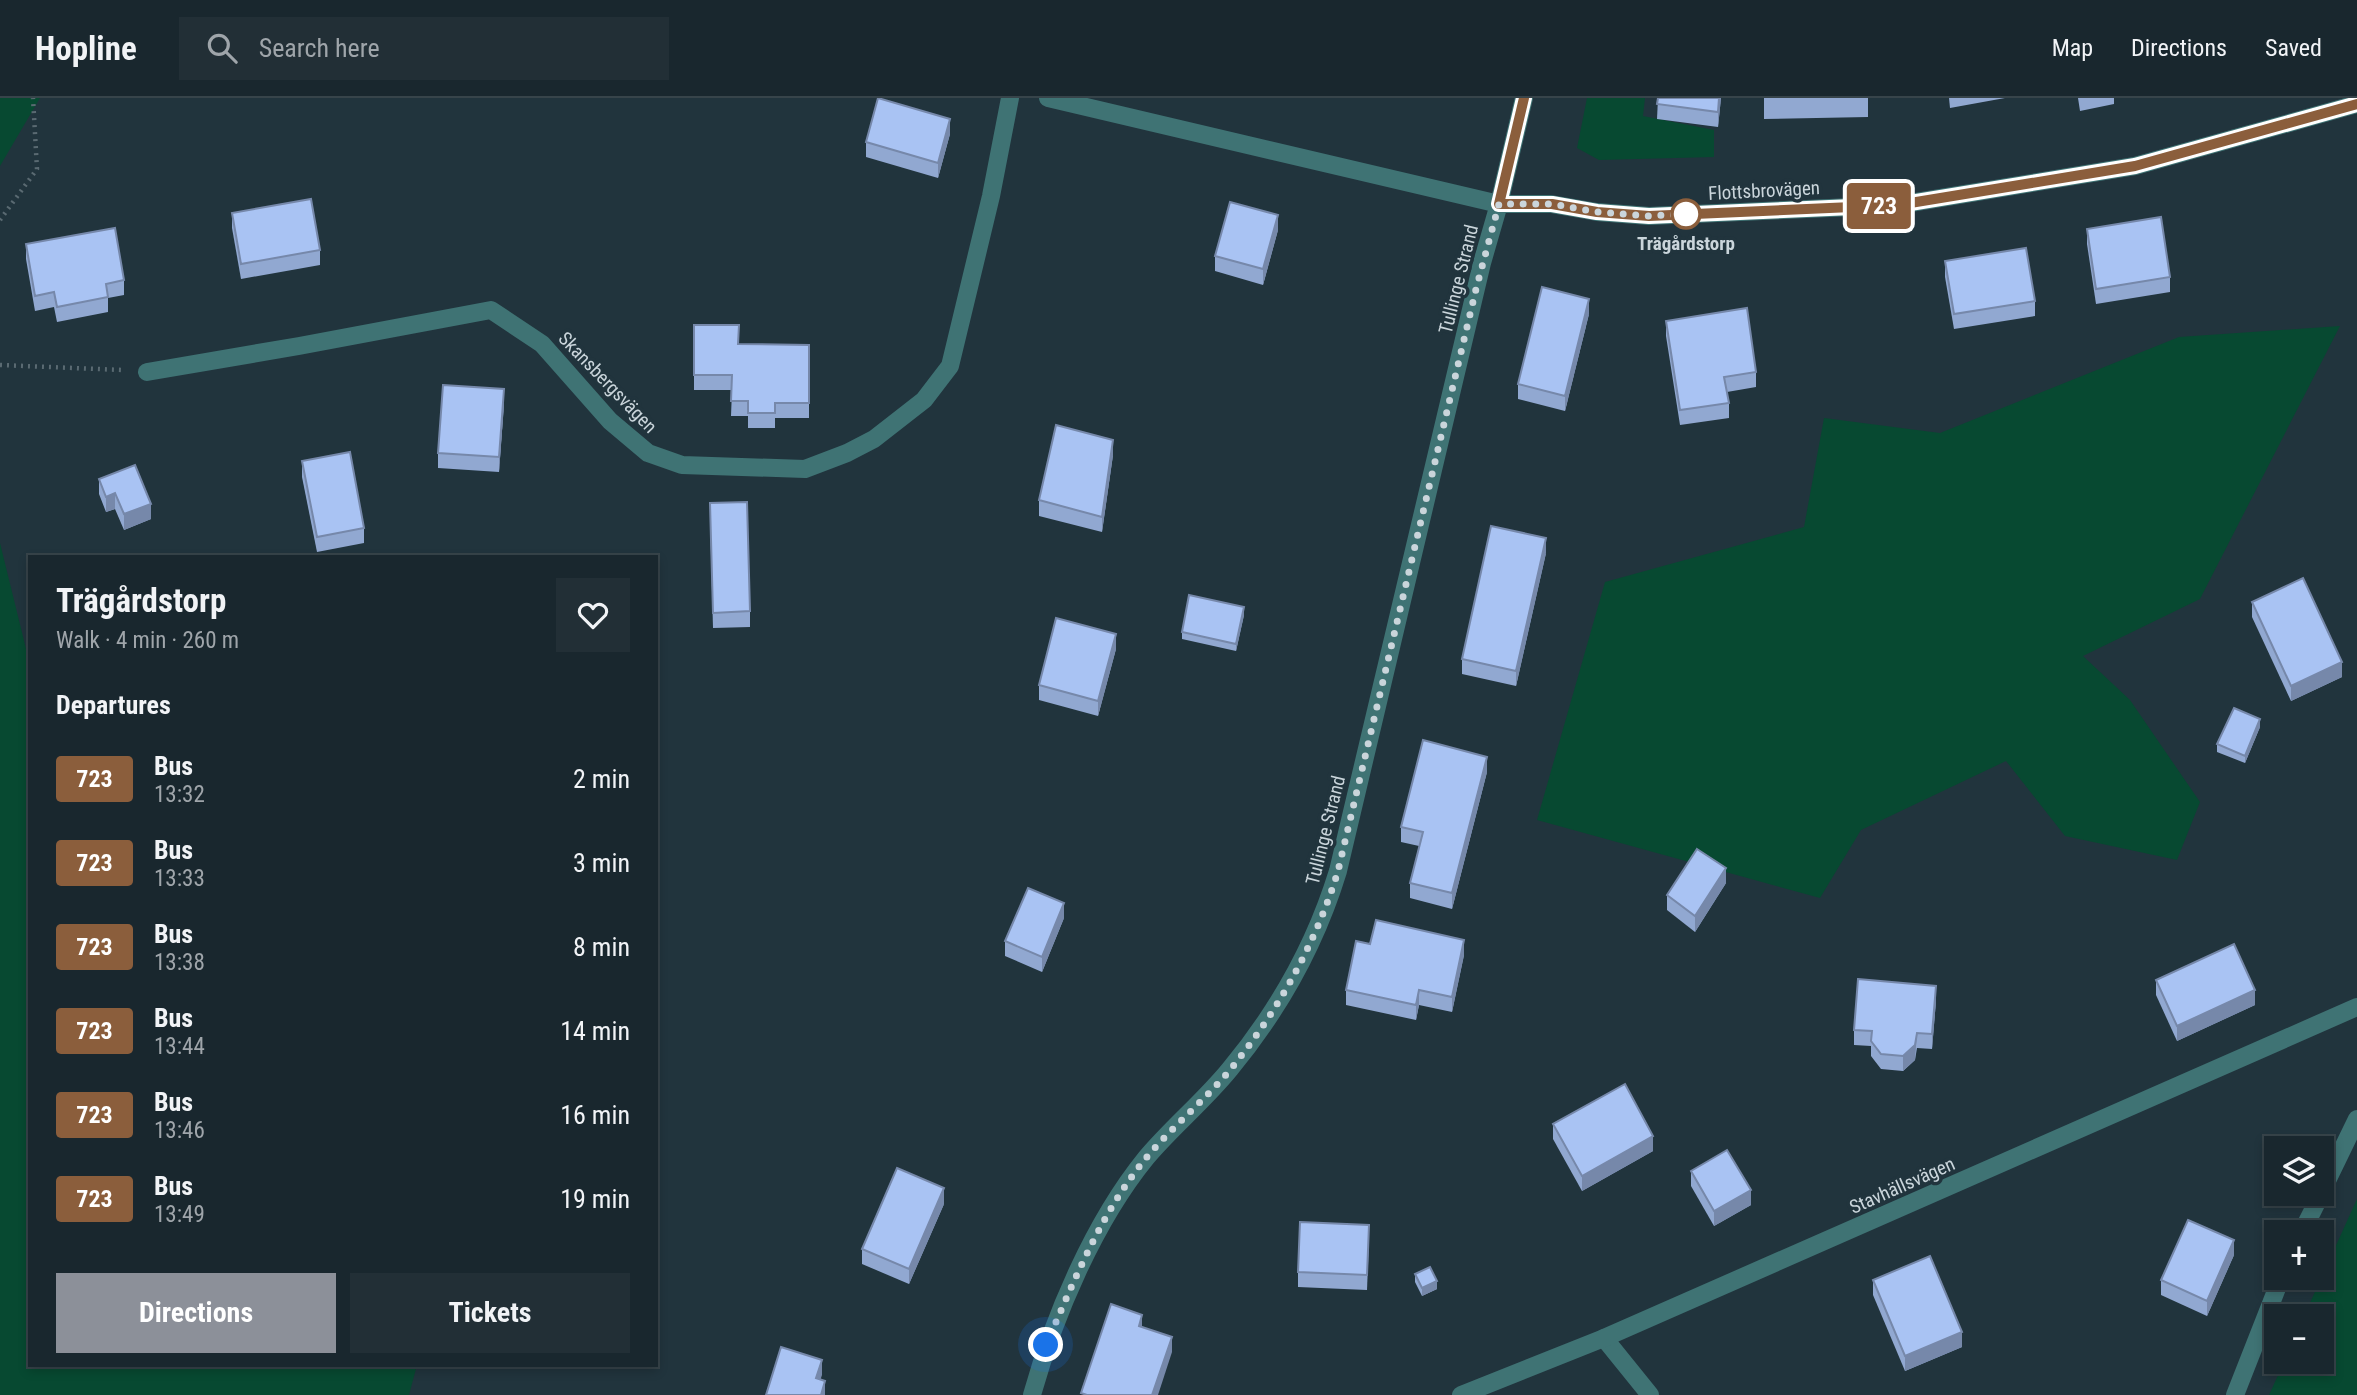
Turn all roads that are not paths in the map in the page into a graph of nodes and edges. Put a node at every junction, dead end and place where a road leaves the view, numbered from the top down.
1 (1010, 98) edge
2 (1048, 98) edge
3 (1524, 98) edge
4 (2357, 104) edge
5 (1499, 204) junction
6 (147, 372) road end
7 (2357, 1007) edge
8 (2357, 1119) edge
9 (2334, 1167) edge
10 (2276, 1290) edge
11 (1604, 1338) junction
12 (1032, 1395) edge
13 (1461, 1395) edge
14 (1650, 1395) edge
15 (2235, 1395) edge

1 - 6 street, Skansbergsvägen
2 - 5 street, Flottsbrovägen
3 - 5 street, Tullinge Strand
4 - 5 street, Flottsbrovägen
5 - 12 street, Tullinge Strand
7 - 11 street, Stavhällsvägen
8 - 9 street
10 - 15 street
11 - 13 street, Stavhällsvägen
11 - 14 street

